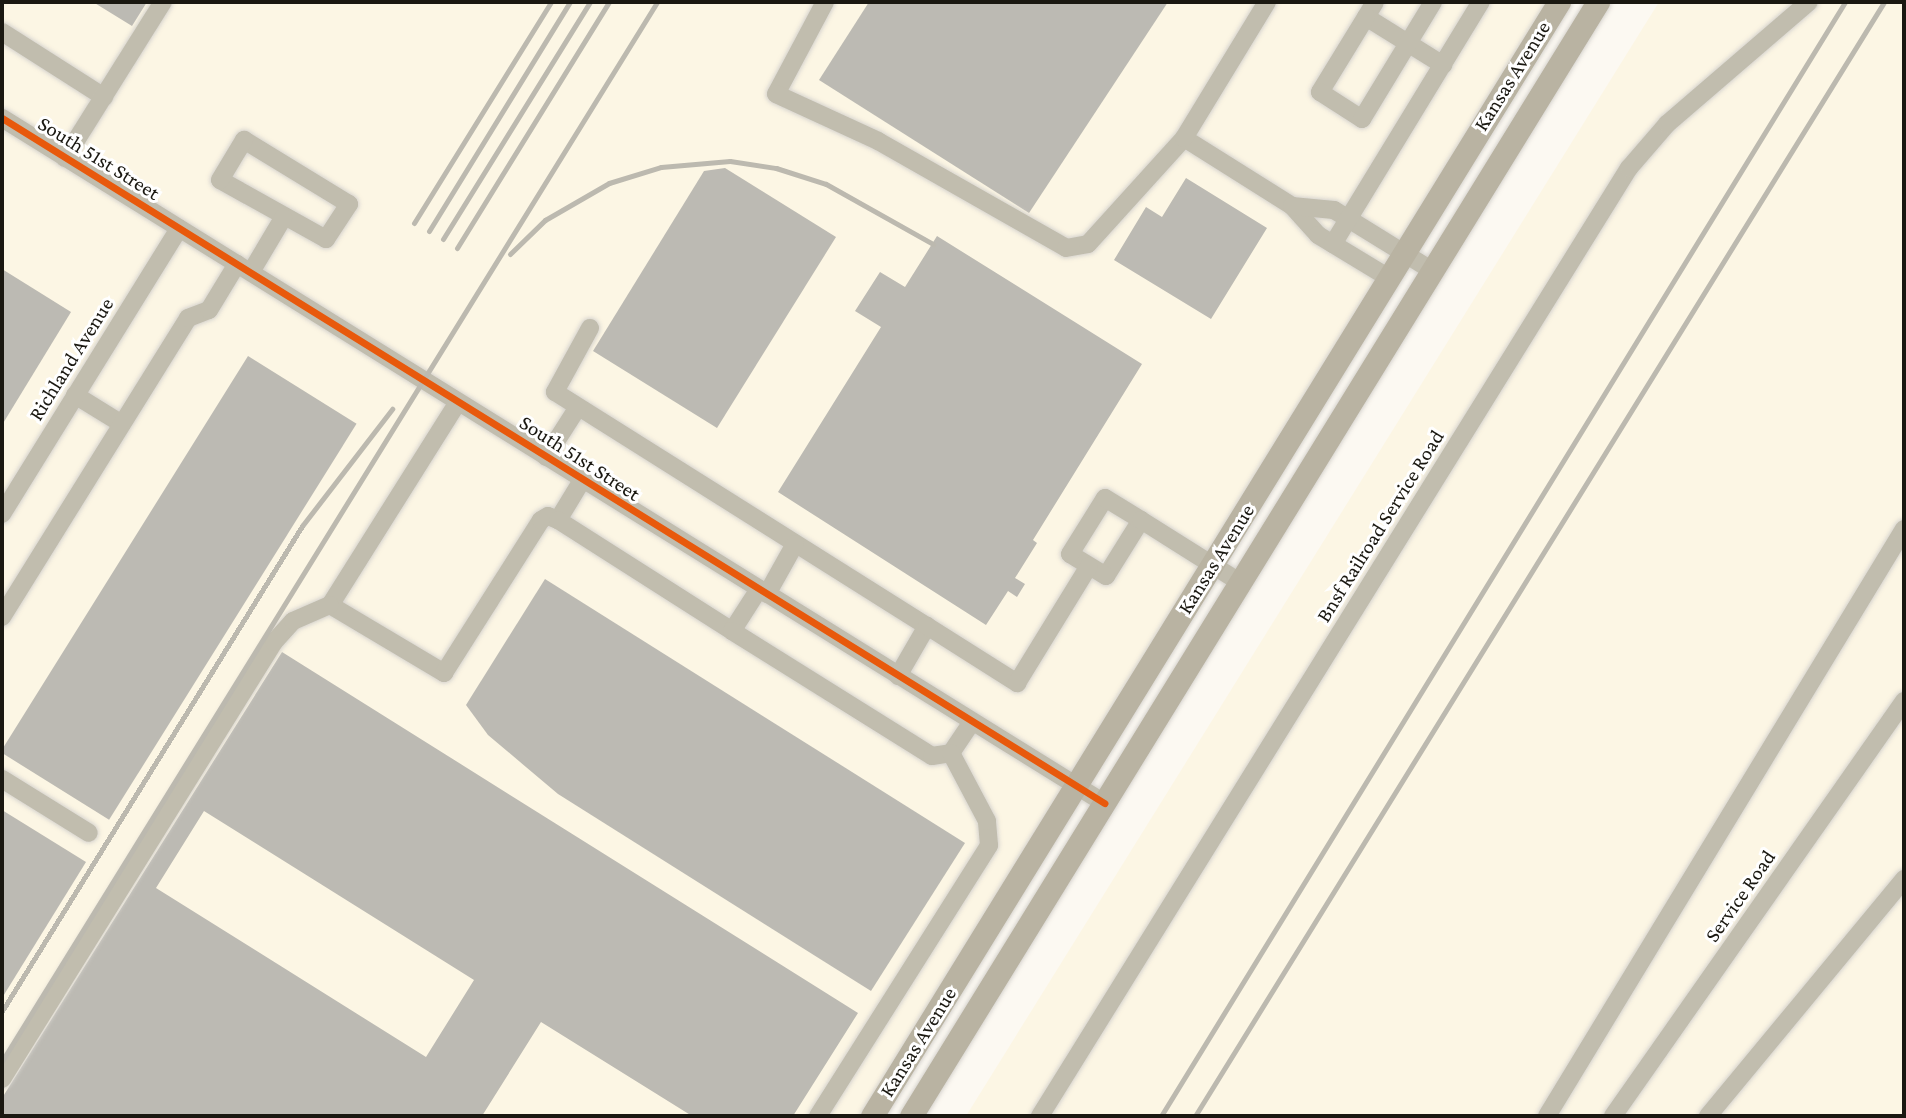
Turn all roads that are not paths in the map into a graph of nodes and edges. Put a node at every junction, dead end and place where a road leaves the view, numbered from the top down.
1 (163, 2) edge
2 (825, 2) edge
3 (1267, 2) edge
4 (1433, 2) edge
5 (1481, 2) edge
6 (1559, 2) edge
7 (1598, 2) edge
8 (1809, 2) edge
9 (1371, 10) edge
10 (2, 32) edge
11 (1408, 43) junction
12 (1443, 65) junction
13 (104, 97) junction
14 (2, 118) edge
15 (1184, 138) junction
16 (65, 158) junction
17 (1292, 206) junction
18 (283, 218) junction
19 (1348, 218) junction
20 (179, 228) junction
21 (1332, 244) junction
22 (1403, 253) junction
23 (244, 268) junction
24 (1431, 270) junction
25 (1389, 278) junction
26 (590, 328) dead end
27 (75, 395) junction
28 (458, 402) junction
29 (578, 407) junction
30 (122, 424) junction
31 (546, 457) junction
32 (581, 482) junction
33 (2, 514) edge
34 (558, 520) junction
35 (1141, 520) junction
36 (1904, 528) edge
37 (795, 544) junction
38 (1213, 565) junction
39 (1089, 566) junction
40 (1241, 583) junction
41 (763, 592) junction
42 (330, 605) junction
43 (2, 616) edge
44 (927, 626) junction
45 (732, 631) junction
46 (898, 676) junction
47 (1904, 701) edge
48 (972, 722) junction
49 (951, 753) junction
50 (2, 779) edge
51 (1076, 786) junction
52 (1104, 803) junction
53 (89, 833) dead end
54 (1904, 879) edge
55 (2, 1079) edge
56 (818, 1116) edge
57 (872, 1116) edge
58 (911, 1116) edge
59 (1040, 1116) edge
60 (1547, 1116) edge
61 (1613, 1116) edge
62 (1708, 1116) edge

1 - 13 street
2 - 15 street
3 - 15 street
4 - 11 street
5 - 12 street
6 - 22 main road, Kansas Avenue
7 - 24 main road, Kansas Avenue
8 - 59 street, Bnsf Railroad Service Road
9 - 11 street
9 - 11 street
10 - 13 street
11 - 12 street
12 - 19 street
13 - 16 street
14 - 16 street, South 51st Street
15 - 17 street
16 - 20 street, South 51st Street
17 - 19 street
17 - 21 street
18 - 18 street
18 - 23 street
19 - 21 street
19 - 22 street
20 - 23 street, South 51st Street
20 - 27 street, Richland Avenue
21 - 25 street
22 - 24 street
22 - 25 main road, Kansas Avenue
23 - 28 street, South 51st Street
23 - 30 street
24 - 40 main road, Kansas Avenue
25 - 38 main road, Kansas Avenue
26 - 29 street
27 - 30 street
27 - 33 street, Richland Avenue
28 - 31 street, South 51st Street
28 - 42 street
29 - 31 street
29 - 37 street
30 - 43 street
31 - 32 street, South 51st Street
32 - 34 street
32 - 41 street, South 51st Street
34 - 42 street
34 - 45 street
35 - 38 street
35 - 39 street
35 - 39 street
36 - 60 street
37 - 41 street
37 - 44 street
38 - 40 street
38 - 51 main road, Kansas Avenue
39 - 44 street
40 - 52 main road, Kansas Avenue
41 - 45 street
41 - 46 street, South 51st Street
42 - 55 street
44 - 46 street
45 - 49 street
46 - 48 street, South 51st Street
47 - 61 street, Service Road
48 - 49 street
48 - 51 street, South 51st Street
49 - 56 street
50 - 53 street
51 - 52 street, South 51st Street
51 - 57 main road, Kansas Avenue
52 - 58 main road, Kansas Avenue
54 - 62 street

